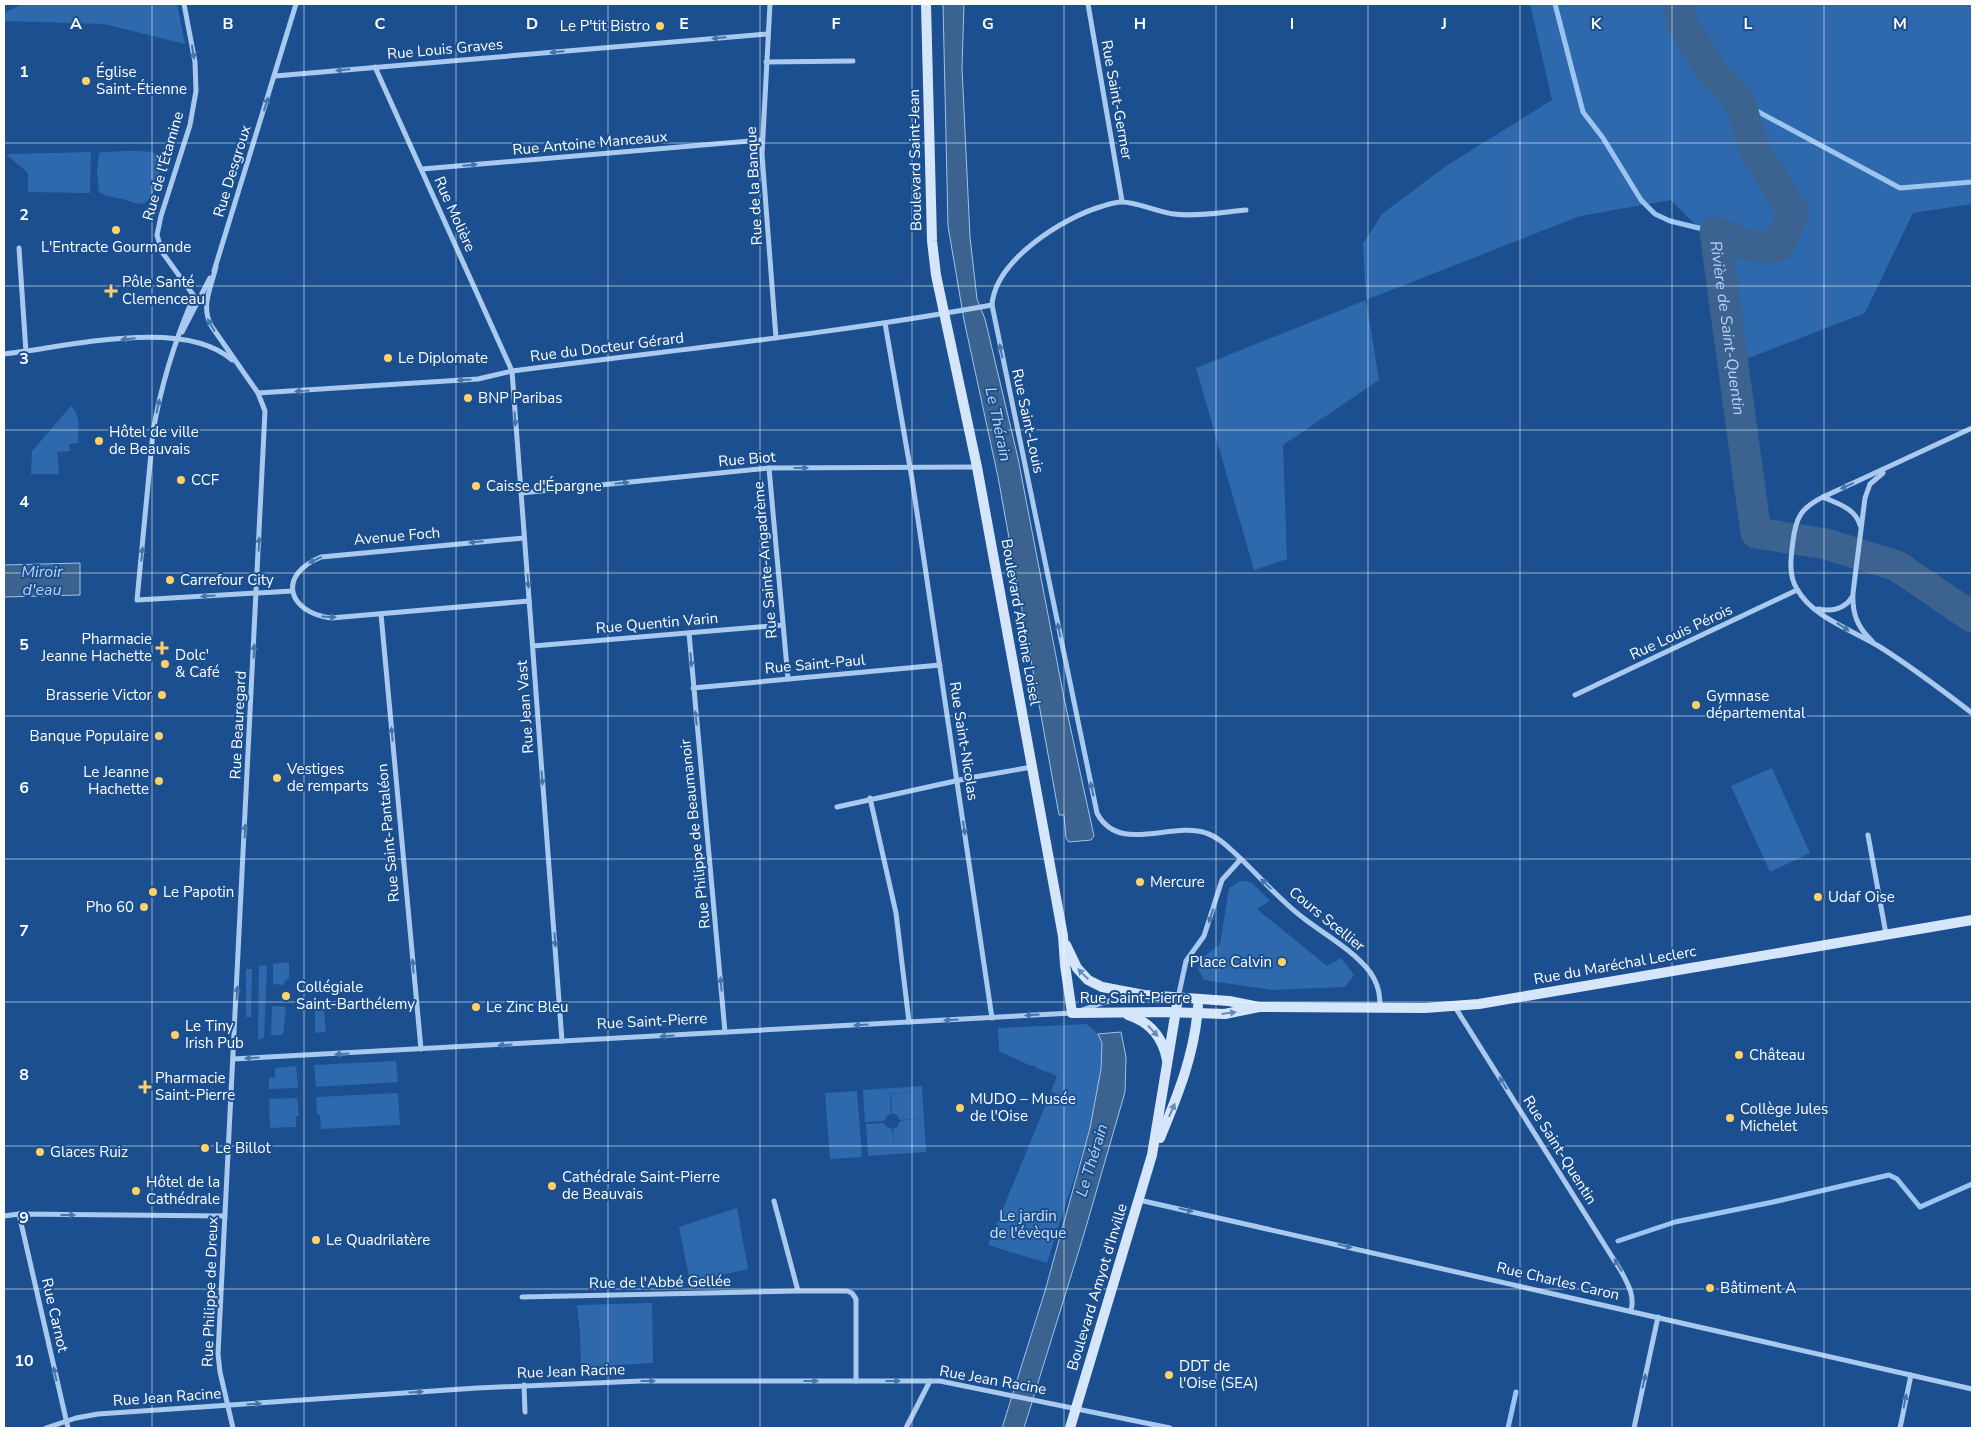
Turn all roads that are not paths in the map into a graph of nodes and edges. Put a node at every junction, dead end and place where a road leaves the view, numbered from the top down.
1 (184, 4) edge
2 (296, 4) edge
3 (770, 4) edge
4 (926, 4) edge
5 (1088, 4) edge
6 (767, 34) junction
7 (853, 61) dead end
8 (766, 62) junction
9 (374, 67) junction
10 (275, 76) junction
11 (761, 140) junction
12 (422, 169) junction
13 (1122, 202) junction
14 (1246, 210) dead end
15 (19, 248) dead end
16 (216, 268) junction
17 (194, 296) joint
18 (992, 305) junction
19 (944, 314) junction
20 (885, 323) junction
21 (776, 338) junction
22 (177, 339) junction
23 (26, 352) junction
24 (4, 354) edge
25 (238, 365) junction
26 (512, 371) junction
27 (258, 393) junction
28 (1972, 428) edge
29 (977, 467) junction
30 (1892, 467) junction
31 (769, 468) junction
32 (910, 468) junction
33 (521, 493) junction
34 (1823, 497) junction
35 (1861, 528) junction
36 (524, 538) junction
37 (1797, 590) junction
38 (292, 591) junction
39 (257, 593) junction
40 (1853, 593) junction
41 (529, 601) junction
42 (1815, 608) junction
43 (380, 614) junction
44 (783, 625) junction
45 (689, 633) junction
46 (532, 646) junction
47 (1878, 646) junction
48 (940, 665) junction
49 (788, 679) junction
50 (693, 688) junction
51 (1575, 695) dead end
52 (1972, 714) edge
53 (1032, 767) junction
54 (957, 780) junction
55 (870, 798) junction
56 (836, 807) dead end
57 (1113, 831) joint
58 (1868, 835) dead end
59 (1241, 859) junction
60 (1972, 920) edge
61 (1886, 935) junction
62 (1063, 936) junction
63 (1144, 995) junction
64 (1178, 998) junction
65 (1199, 1000) junction
66 (1259, 1007) junction
67 (1380, 1007) junction
68 (1456, 1007) junction
69 (1120, 1012) junction
70 (1176, 1012) junction
71 (1072, 1013) junction
72 (1198, 1013) junction
73 (992, 1018) junction
74 (909, 1022) junction
75 (725, 1032) junction
76 (562, 1041) junction
77 (421, 1049) junction
78 (233, 1059) junction
79 (1168, 1065) junction
80 (1152, 1155) junction
81 (1138, 1200) junction
82 (774, 1201) dead end
83 (19, 1214) junction
84 (4, 1216) edge
85 (225, 1216) junction
86 (798, 1291) junction
87 (522, 1298) dead end
88 (1631, 1310) junction
89 (1658, 1317) junction
90 (1911, 1375) junction
91 (856, 1381) junction
92 (930, 1381) junction
93 (524, 1386) junction
94 (1972, 1389) edge
95 (227, 1406) junction
96 (1076, 1409) junction
97 (525, 1412) dead end
98 (66, 1421) junction
99 (46, 1428) edge
100 (68, 1428) edge
101 (232, 1428) edge
102 (906, 1428) edge
103 (1070, 1428) edge
104 (1170, 1428) edge
105 (1634, 1428) edge
106 (1900, 1428) edge

1 -> 17 street, Rue de l'Étamine
2 - 10 street, Rue Desgroux
3 - 6 street, Rue de la Banque
4 - 19 main road, Boulevard Saint-Jean
5 - 13 street, Rue Saint-Germer
6 - 8 street, Rue de la Banque
6 -> 9 street, Rue Louis Graves
7 - 8 street
8 - 11 street, Rue de la Banque
9 -> 10 street, Rue Louis Graves
9 - 12 street, Rue Molière
16 -> 10 street, Rue Desgroux
12 -> 11 street, Rue Antoine Manceaux
11 - 21 street, Rue de la Banque
12 - 26 street, Rue Molière
13 - 14 street, Rue Saint-Louis
13 - 18 street, Rue Saint-Louis
15 - 23 street
16 - 22 street, Rue Desgroux
25 -> 16 street
17 - 22 street, Rue Desgroux
18 - 19 street, Rue du Docteur Gérard
57 -> 18 street, Rue Saint-Louis
19 - 20 street, Rue du Docteur Gérard
19 - 29 main road, Boulevard Antoine Loisel
20 - 21 street, Rue du Docteur Gérard
20 - 32 street, Rue Saint-Nicolas
21 - 26 street, Rue du Docteur Gérard
22 -> 23 street
22 - 25 street
39 -> 22 street, Rue Desgroux
23 - 24 street
25 - 27 street
26 -> 27 street, Rue du Docteur Gérard
26 -> 33 street, Rue Jean Vast
39 -> 27 street, Rue Beauregard
28 - 30 street
29 - 32 street, Rue Biot
29 - 53 main road, Boulevard Antoine Loisel
30 -> 34 street
30 - 35 street
31 -> 32 street, Rue Biot
33 -> 31 street, Rue Biot
31 - 44 street, Rue Sainte-Angadrème
32 - 48 street, Rue Saint-Nicolas
33 - 36 street, Rue Jean Vast
34 - 35 street
34 - 37 street
35 - 40 street
36 -> 38 street, Avenue Foch
36 -> 41 street, Rue Jean Vast
37 - 42 street
37 - 51 street, Rue Louis Pérois
38 - 39 street
38 -> 43 street
78 -> 39 street, Rue Beauregard
40 - 42 street
40 - 47 street
41 - 43 street
41 - 46 street, Rue Jean Vast
42 -> 47 street
77 -> 43 street, Rue Saint-Pantaléon
44 - 45 street, Rue Quentin Varin
44 - 49 street, Rue Sainte-Angadrème
45 - 46 street, Rue Quentin Varin
45 -> 50 street, Rue Philippe de Beaumanoir
46 -> 76 street, Rue Jean Vast
47 - 52 street
48 - 49 street, Rue Saint-Paul
48 - 54 street, Rue Saint-Nicolas
49 - 50 street, Rue Saint-Paul
75 -> 50 street, Rue Philippe de Beaumanoir
53 - 54 street
53 - 62 main road, Boulevard Antoine Loisel
54 - 55 street
54 -> 73 street, Rue Saint-Nicolas
55 - 56 street
55 - 74 street
57 - 59 street, Cours Scellier
58 - 61 street
59 -> 64 street
67 -> 59 street, Cours Scellier
60 - 61 main road, Rue du Maréchal Leclerc
61 - 68 main road, Rue du Maréchal Leclerc
63 -> 62 main road, Boulevard Antoine Loisel
62 - 71 main road, Boulevard Antoine Loisel
63 - 64 main road, Rue Saint-Pierre
63 - 71 street, Rue Saint-Pierre
64 - 65 main road, Rue Saint-Pierre
64 - 70 main road, Boulevard Amyot d'Inville
65 - 66 main road, Rue du Maréchal Leclerc
65 - 72 main road, Boulevard Amyot d'Inville
66 - 67 main road, Rue du Maréchal Leclerc
72 -> 66 main road, Rue du Maréchal Leclerc
67 - 68 main road, Rue du Maréchal Leclerc
88 -> 68 street, Rue Saint-Quentin
69 - 70 main road, Rue Saint-Pierre
69 - 71 main road, Rue Saint-Pierre
69 -> 79 main road
70 - 72 main road, Rue Saint-Pierre
70 - 79 main road, Boulevard Amyot d'Inville
71 -> 73 street, Rue Saint-Pierre
80 -> 72 main road, Boulevard Amyot d'Inville
73 -> 74 street, Rue Saint-Pierre
74 -> 75 street, Rue Saint-Pierre
75 -> 76 street, Rue Saint-Pierre
76 -> 77 street, Rue Saint-Pierre
77 -> 78 street, Rue Saint-Pierre
78 - 85 street, Rue Philippe de Dreux
79 - 80 main road, Boulevard Amyot d'Inville
80 - 81 main road, Boulevard Amyot d'Inville
81 -> 88 street, Rue Charles Caron
81 - 96 main road, Boulevard Amyot d'Inville
82 - 86 street
83 - 84 street
83 -> 85 street
98 -> 83 street, Rue Carnot
85 - 95 street, Rue Philippe de Dreux
86 - 87 street, Rue de l'Abbé Gellée
86 - 91 street, Rue de l'Abbé Gellée
88 - 89 street, Rue Charles Caron
89 - 90 street, Rue Charles Caron
105 -> 89 street
90 - 94 street, Rue Charles Caron
106 -> 90 street
91 -> 92 street, Rue Jean Racine
93 -> 91 street, Rue Jean Racine
92 - 96 street, Rue Jean Racine
92 - 102 street
95 -> 93 street, Rue Jean Racine
93 - 97 street
95 - 98 street, Rue Jean Racine
95 - 101 street, Rue Philippe de Dreux
96 - 103 main road, Boulevard Amyot d'Inville
96 - 104 street, Rue Jean Racine
98 - 99 street, Rue Jean Racine
98 - 100 street, Rue Carnot

